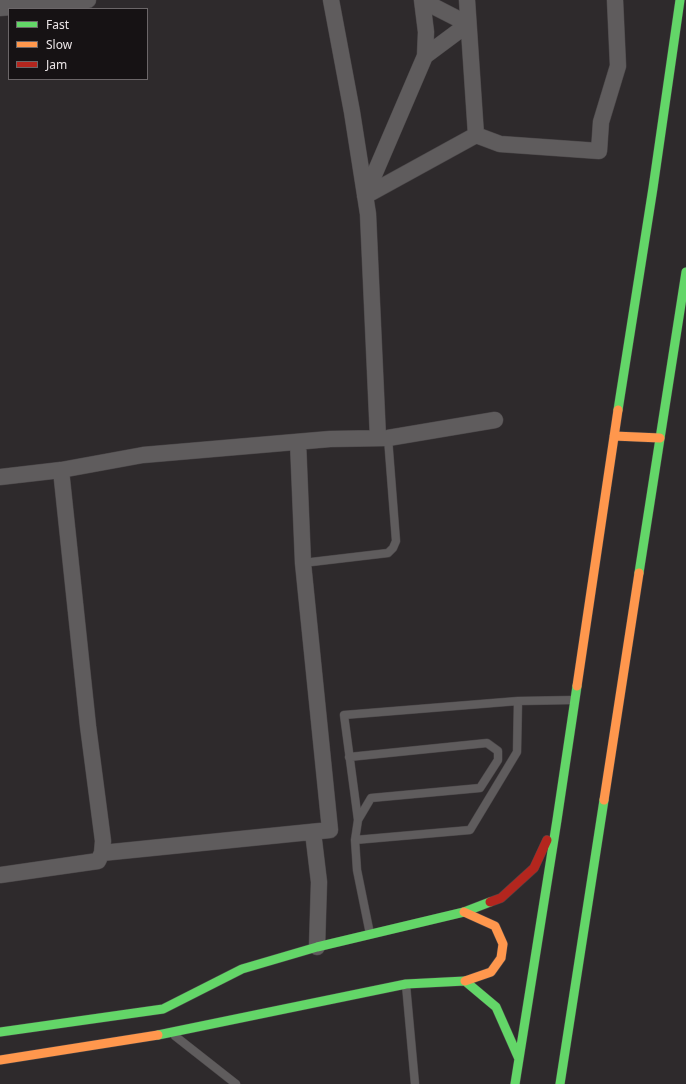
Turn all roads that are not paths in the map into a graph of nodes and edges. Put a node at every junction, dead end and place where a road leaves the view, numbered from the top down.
1 (88, 0) edge
2 (331, 0) edge
3 (422, 0) edge
4 (467, 0) edge
5 (615, 0) edge
6 (680, 0) edge
7 (0, 8) edge
8 (468, 24) junction
9 (425, 56) junction
10 (476, 135) junction
11 (365, 196) junction
12 (686, 272) edge
13 (495, 420) dead end
14 (614, 436) junction
15 (383, 438) junction
16 (660, 438) junction
17 (298, 442) junction
18 (61, 470) junction
19 (0, 477) edge
20 (303, 563) junction
21 (575, 700) junction
22 (518, 701) junction
23 (349, 757) junction
24 (358, 820) junction
25 (557, 820) junction
26 (313, 832) junction
27 (355, 840) junction
28 (102, 853) junction
29 (0, 875) edge
30 (464, 912) junction
31 (370, 934) junction
32 (317, 947) junction
33 (465, 982) junction
34 (406, 984) junction
35 (0, 1032) edge
36 (172, 1033) junction
37 (519, 1059) junction
38 (0, 1060) edge
39 (236, 1084) edge
40 (415, 1084) edge
41 (515, 1084) edge
42 (560, 1084) edge

1 - 7 street
2 - 11 street
3 - 8 street
3 - 9 street
4 - 8 street
5 - 10 street
6 - 14 street
8 - 9 street
8 - 10 street
9 - 11 street
10 - 11 street
11 - 15 street
12 - 16 street
13 - 15 street
14 - 16 street
14 - 21 street
15 - 17 street
15 - 20 lane
16 - 42 street
17 - 18 street
17 - 20 street
18 - 19 street
18 - 28 street
20 - 26 street
21 - 22 lane
21 - 25 street
22 - 23 lane
22 - 27 lane
23 - 24 lane
23 - 24 lane
24 - 27 lane
25 - 30 street
25 - 37 street
26 - 28 street
26 - 32 street
27 - 31 lane
28 - 29 street
30 - 31 street
30 - 33 street
31 - 32 street
32 - 35 street
33 - 34 street
33 - 37 street
34 - 36 street
34 - 40 lane
36 - 38 street
36 - 39 lane
37 - 41 street

